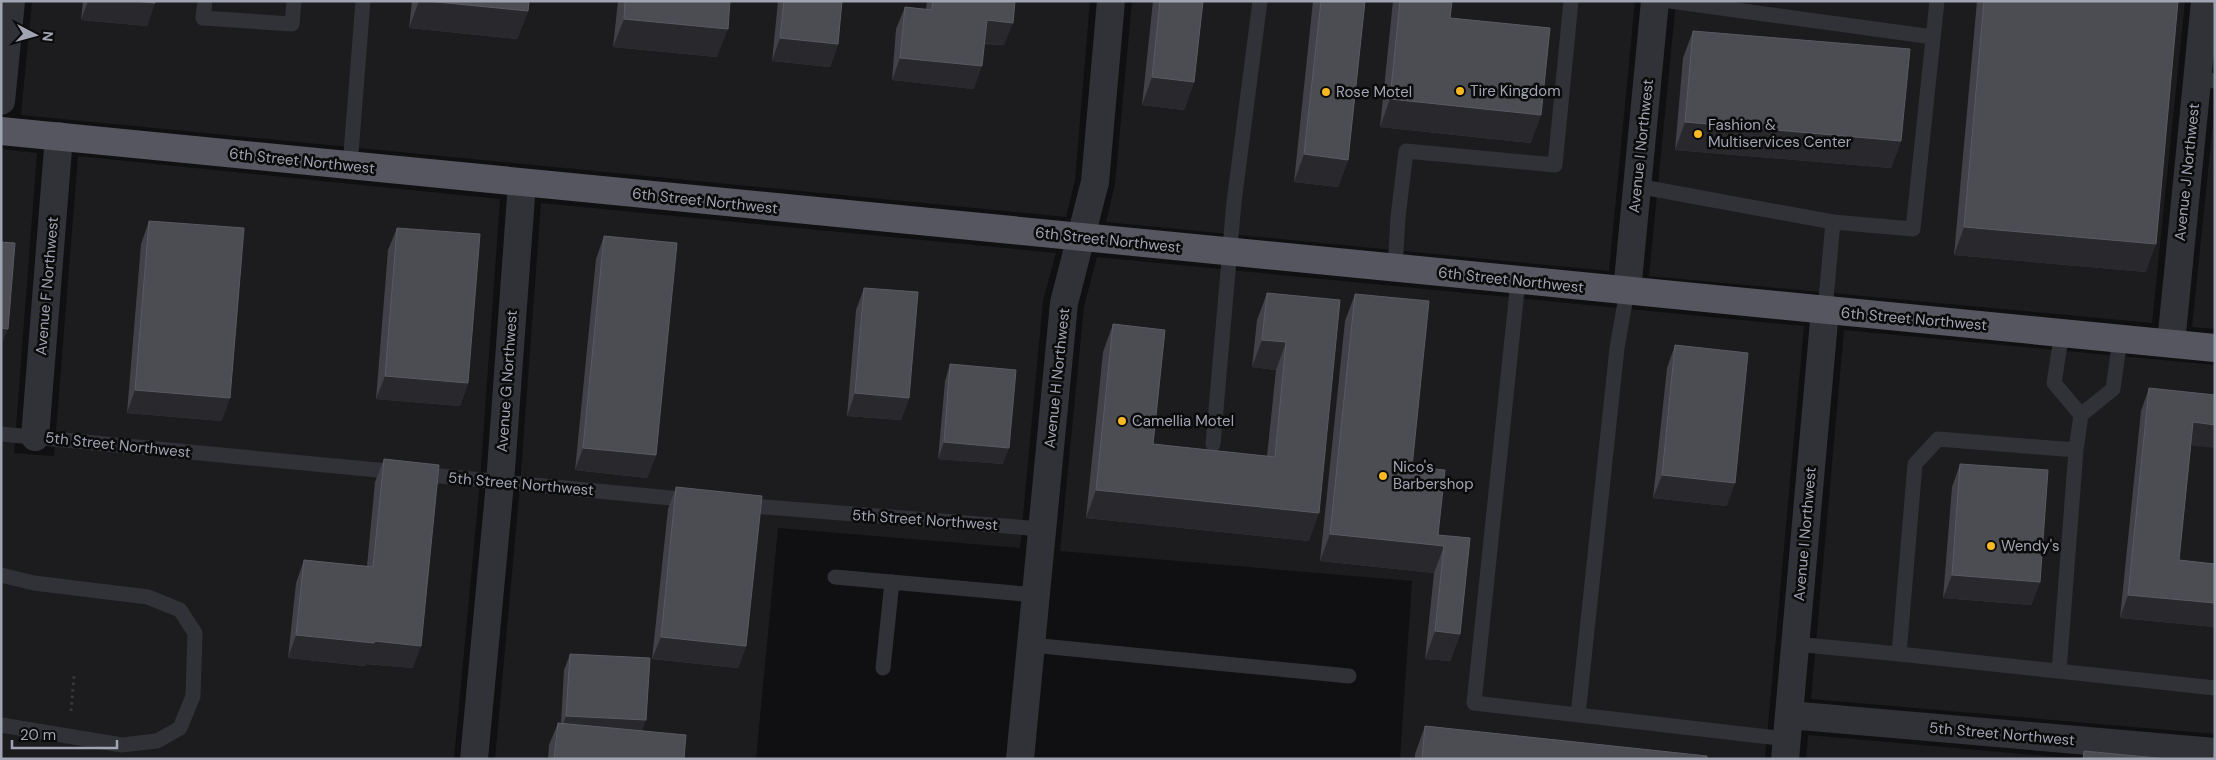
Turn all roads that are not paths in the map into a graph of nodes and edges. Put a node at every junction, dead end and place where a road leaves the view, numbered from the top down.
1 (11, 1) edge
2 (205, 1) edge
3 (294, 1) edge
4 (363, 1) edge
5 (1111, 1) edge
6 (1260, 1) edge
7 (1570, 1) edge
8 (1655, 1) edge
9 (1670, 1) edge
10 (1937, 1) edge
11 (2205, 1) edge
12 (1933, 37) junction
13 (2206, 80) edge
14 (1, 102) edge
15 (1, 131) edge
16 (59, 136) junction
17 (350, 166) junction
18 (522, 183) junction
19 (1637, 186) junction
20 (1833, 222) junction
21 (1081, 237) junction
22 (1230, 252) junction
23 (1395, 269) junction
24 (1518, 281) junction
25 (1627, 292) junction
26 (1825, 310) junction
27 (2062, 332) junction
28 (2120, 339) junction
29 (2171, 344) junction
30 (2215, 348) edge
31 (2080, 415) junction
32 (1, 434) edge
33 (35, 437) junction
34 (1213, 444) dead end
35 (2076, 450) junction
36 (500, 483) junction
37 (704, 501) edge
38 (723, 503) edge
39 (1042, 529) junction
40 (1, 575) edge
41 (835, 577) dead end
42 (892, 582) junction
43 (1036, 595) junction
44 (1795, 644) junction
45 (1031, 645) junction
46 (1899, 654) junction
47 (883, 668) dead end
48 (2059, 671) junction
49 (1350, 676) dead end
50 (2215, 688) edge
51 (1578, 715) junction
52 (1, 725) edge
53 (1787, 738) edge
54 (2215, 752) edge
55 (474, 759) edge
56 (1020, 759) edge

1 - 14 street
2 - 3 lane
4 - 17 lane
5 - 21 street, Avenue H Northwest
6 - 22 lane
7 - 23 lane
8 - 19 street, Avenue I Northwest
9 - 12 lane
10 - 12 lane
11 - 13 street, Avenue J Northwest
12 - 20 lane
13 - 29 street, Avenue J Northwest
15 - 16 highway, 6th Street Northwest
16 - 17 highway, 6th Street Northwest
16 - 33 street, Avenue F Northwest
17 - 18 highway, 6th Street Northwest
18 - 21 highway, 6th Street Northwest
18 - 36 street, Avenue G Northwest
19 - 20 lane
19 - 25 street, Avenue I Northwest
20 - 26 lane
21 - 22 highway, 6th Street Northwest
21 - 39 street, Avenue H Northwest
22 - 23 highway, 6th Street Northwest
22 - 34 lane
23 - 24 highway, 6th Street Northwest
24 - 25 highway, 6th Street Northwest
24 - 51 lane
25 - 26 highway, 6th Street Northwest
25 - 51 lane
26 - 27 highway, 6th Street Northwest
26 - 44 street, Avenue I Northwest
27 - 28 highway, 6th Street Northwest
27 - 31 lane
28 - 29 highway, 6th Street Northwest
28 - 31 lane
29 - 30 highway, 6th Street Northwest
31 - 35 lane
32 - 33 lane, 5th Street Northwest
33 - 36 lane, 5th Street Northwest
35 - 46 lane
35 - 48 lane
36 - 37 lane, 5th Street Northwest
36 - 55 street, Avenue G Northwest
38 - 39 lane, 5th Street Northwest
39 - 43 street, Avenue H Northwest
40 - 52 lane
41 - 42 lane
42 - 43 lane
42 - 47 lane
43 - 45 street, Avenue H Northwest
44 - 46 lane
44 - 53 street, Avenue I Northwest
45 - 49 lane
45 - 56 street, Avenue H Northwest
46 - 48 lane
48 - 50 lane
51 - 53 lane
53 - 54 street, 5th Street Northwest

